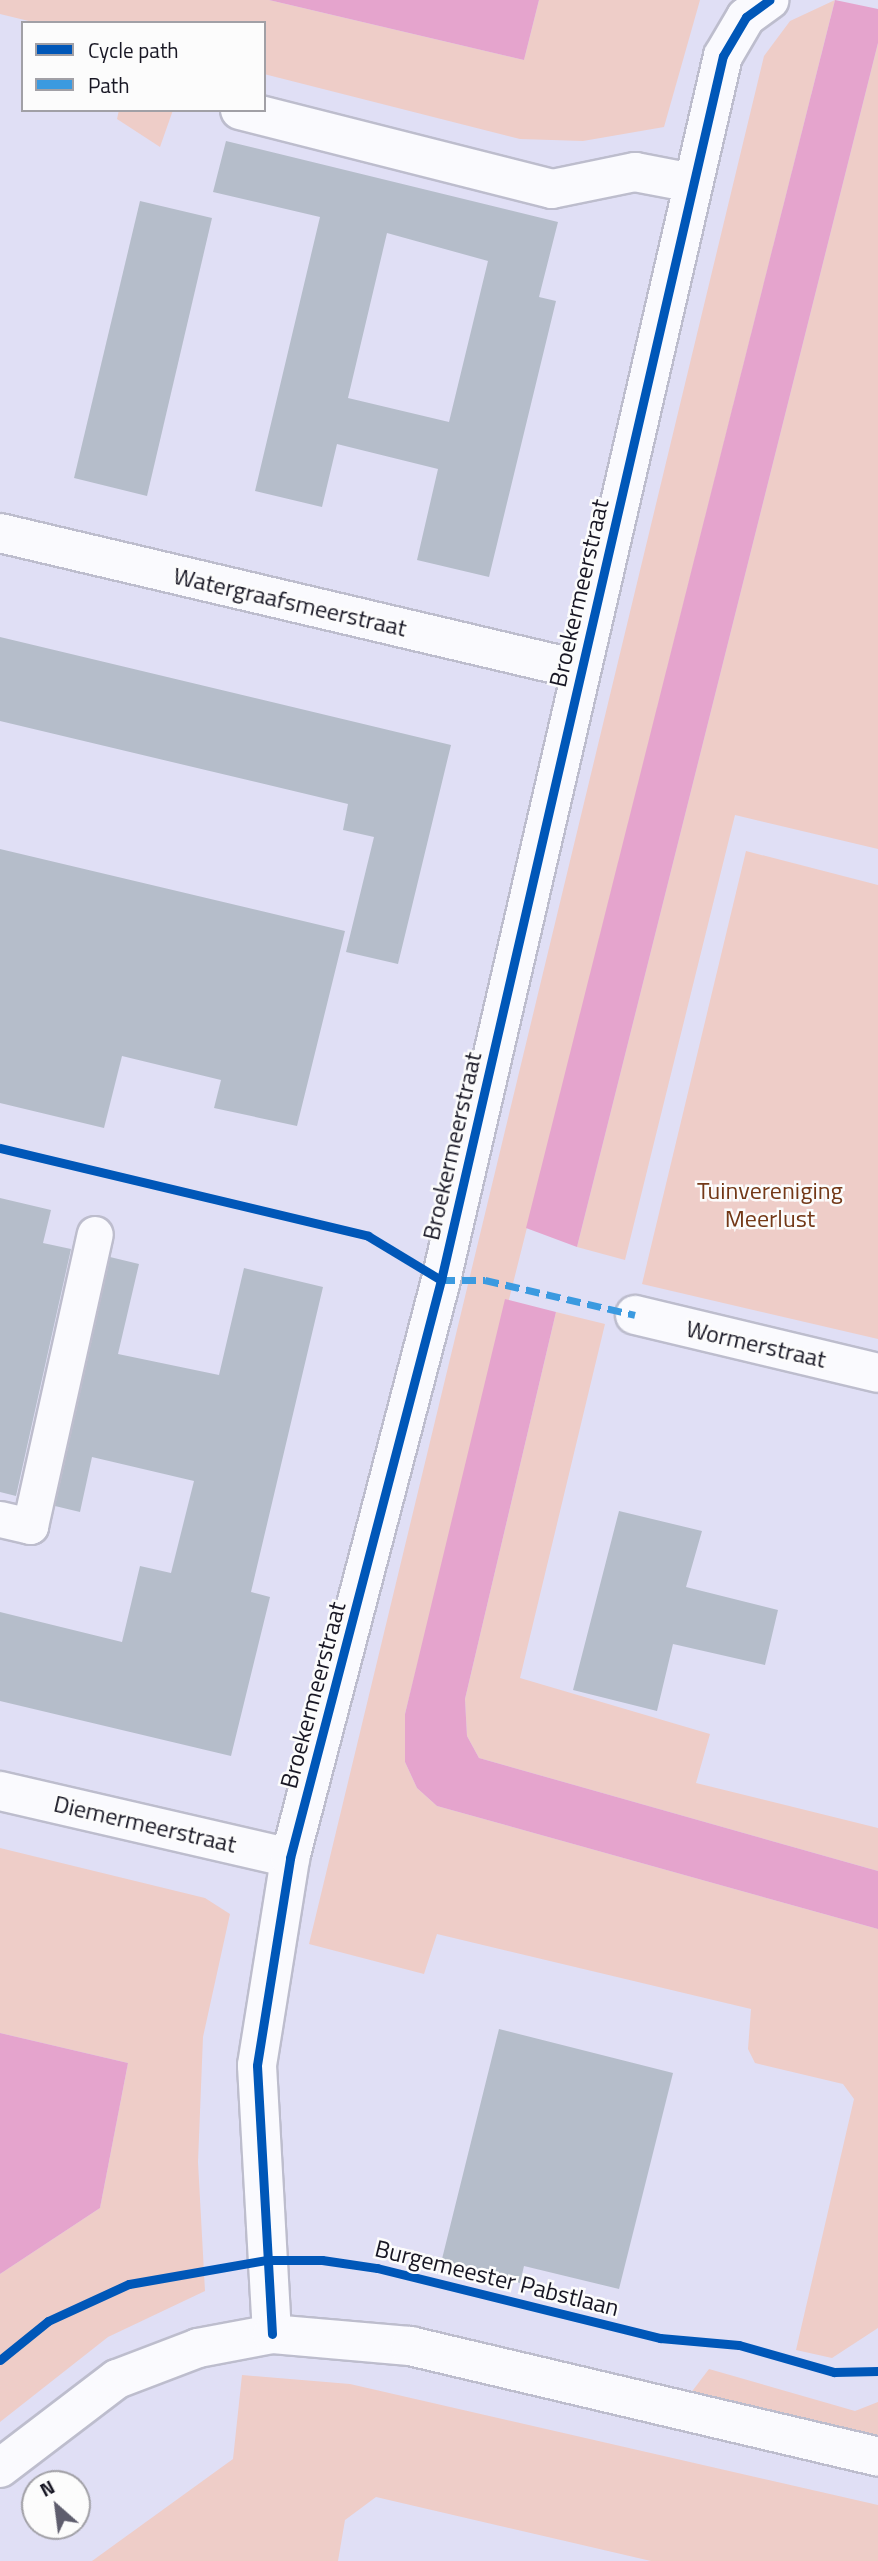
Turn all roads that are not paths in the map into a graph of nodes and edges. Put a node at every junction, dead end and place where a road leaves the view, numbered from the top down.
1 (750, 6) edge
2 (248, 112) edge
3 (692, 183) junction
4 (0, 533) edge
5 (581, 670) junction
6 (95, 1234) dead end
7 (635, 1315) dead end
8 (878, 1373) edge
9 (0, 1519) edge
10 (0, 1791) edge
11 (290, 1858) junction
12 (272, 2334) junction
13 (878, 2457) edge
14 (0, 2468) edge

1 - 3 street, Broekermeerstraat
2 - 3 street
3 - 5 street, Broekermeerstraat
4 - 5 street, Watergraafsmeerstraat
5 - 11 street, Broekermeerstraat
6 - 9 lane
7 - 8 street, Wormerstraat
10 - 11 street, Diemermeerstraat
11 - 12 street, Broekermeerstraat
12 - 13 street
12 - 14 street

